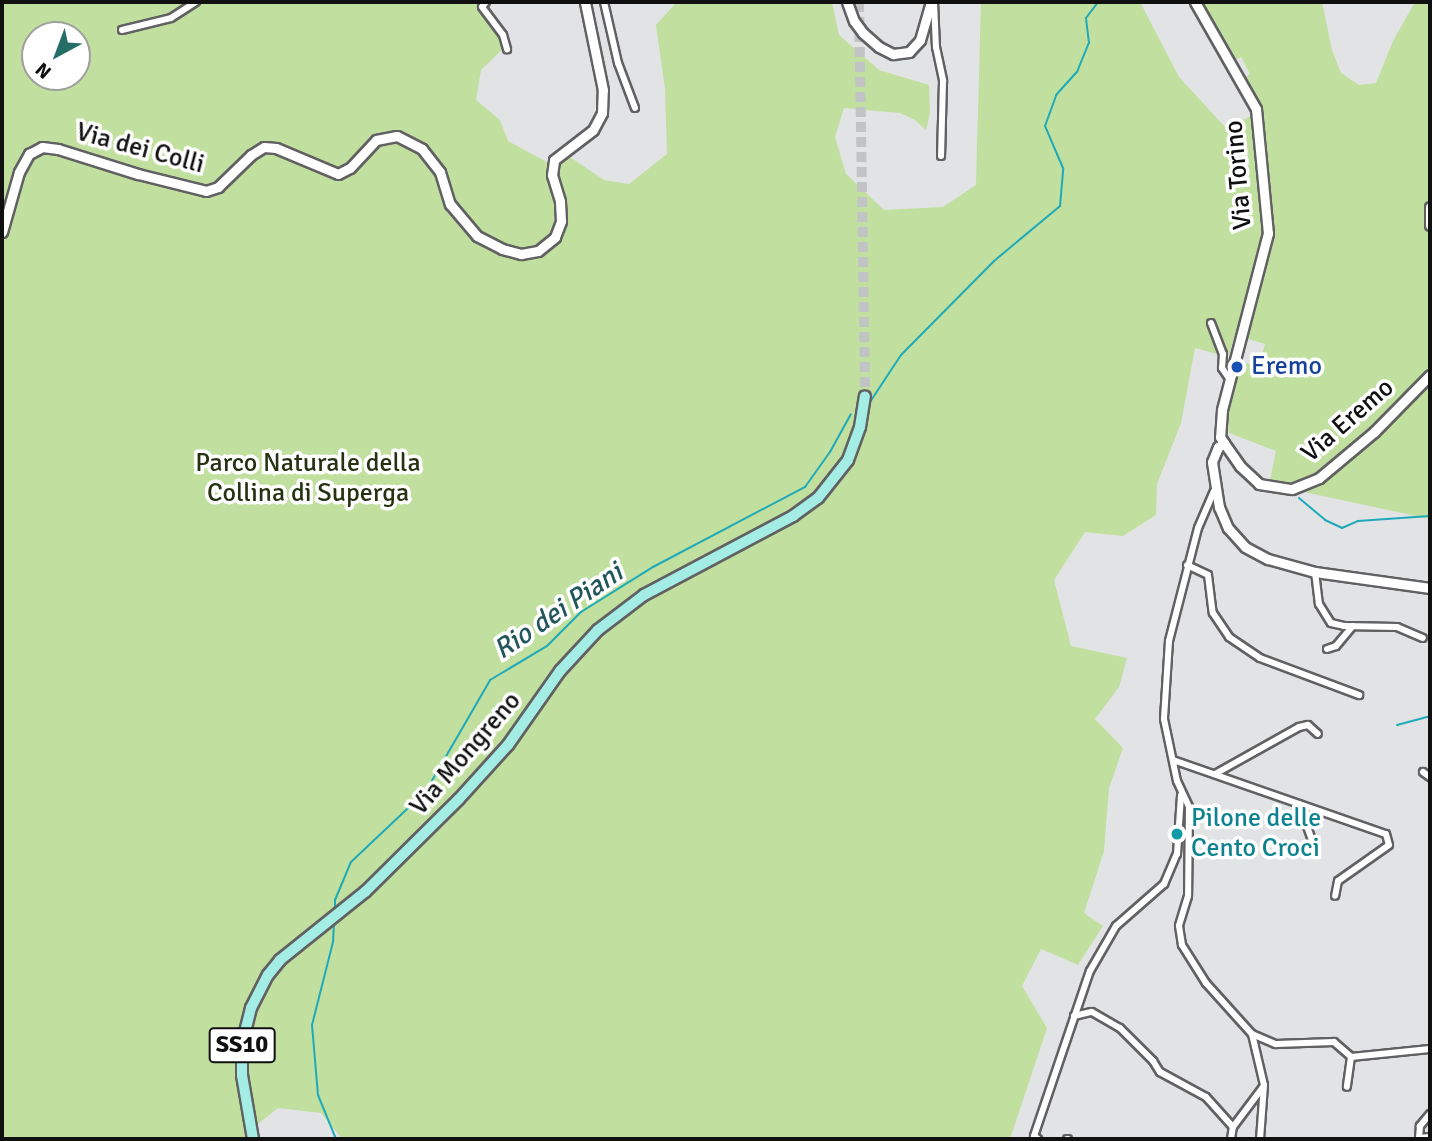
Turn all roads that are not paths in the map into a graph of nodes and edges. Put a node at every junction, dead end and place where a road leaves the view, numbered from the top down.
1 (196, 2) edge
2 (486, 2) edge
3 (585, 2) edge
4 (604, 2) edge
5 (846, 2) edge
6 (932, 2) edge
7 (1195, 2) edge
8 (122, 30) dead end
9 (507, 49) dead end
10 (635, 108) dead end
11 (941, 156) dead end
12 (1430, 206) edge
13 (1430, 225) edge
14 (2, 232) edge
15 (1211, 323) dead end
16 (1430, 375) edge
17 (1230, 380) junction
18 (865, 396) tunnel mouth
19 (1221, 443) junction
20 (1214, 491) junction
21 (1187, 565) junction
22 (1315, 572) junction
23 (1430, 588) edge
24 (1353, 626) junction
25 (1423, 638) dead end
26 (1327, 649) dead end
27 (1359, 695) dead end
28 (1318, 734) dead end
29 (1172, 760) junction
30 (1423, 772) dead end
31 (1214, 774) junction
32 (1430, 777) edge
33 (1181, 793) junction
34 (1299, 804) junction
35 (1312, 843) dead end
36 (1335, 896) dead end
37 (1074, 1016) junction
38 (1252, 1034) junction
39 (1430, 1048) edge
40 (1351, 1057) junction
41 (1264, 1085) junction
42 (1347, 1087) dead end
43 (1430, 1114) edge
44 (1233, 1127) junction
45 (1430, 1137) edge
46 (253, 1139) edge
47 (1038, 1139) edge
48 (1231, 1139) edge
49 (1260, 1139) edge
50 (1417, 1139) edge

1 - 8 street
2 - 9 street
3 - 14 street, Via dei Colli
4 - 10 street
5 - 6 street
6 - 11 street
7 - 17 street, Via Torino
12 - 13 street
15 - 17 street
16 - 19 street, Via Eremo
17 - 19 street, Via Torino
18 - 46 main road, Via Mongreno / SS10
19 - 20 street, Via Torino
20 - 21 street
20 - 22 street, Via Torino
21 - 27 street
21 - 29 street
22 - 23 street, Via Torino
22 - 24 street
24 - 25 street
24 - 26 street
28 - 31 street
29 - 31 street
29 - 33 street
30 - 32 street
31 - 34 street
33 - 37 street
33 - 38 street
34 - 35 street
34 - 36 street
37 - 44 street
37 - 47 street
38 - 40 street
38 - 41 street
39 - 40 street
40 - 42 street
41 - 44 street
41 - 49 street
43 - 50 street
44 - 48 street
45 - 50 street

